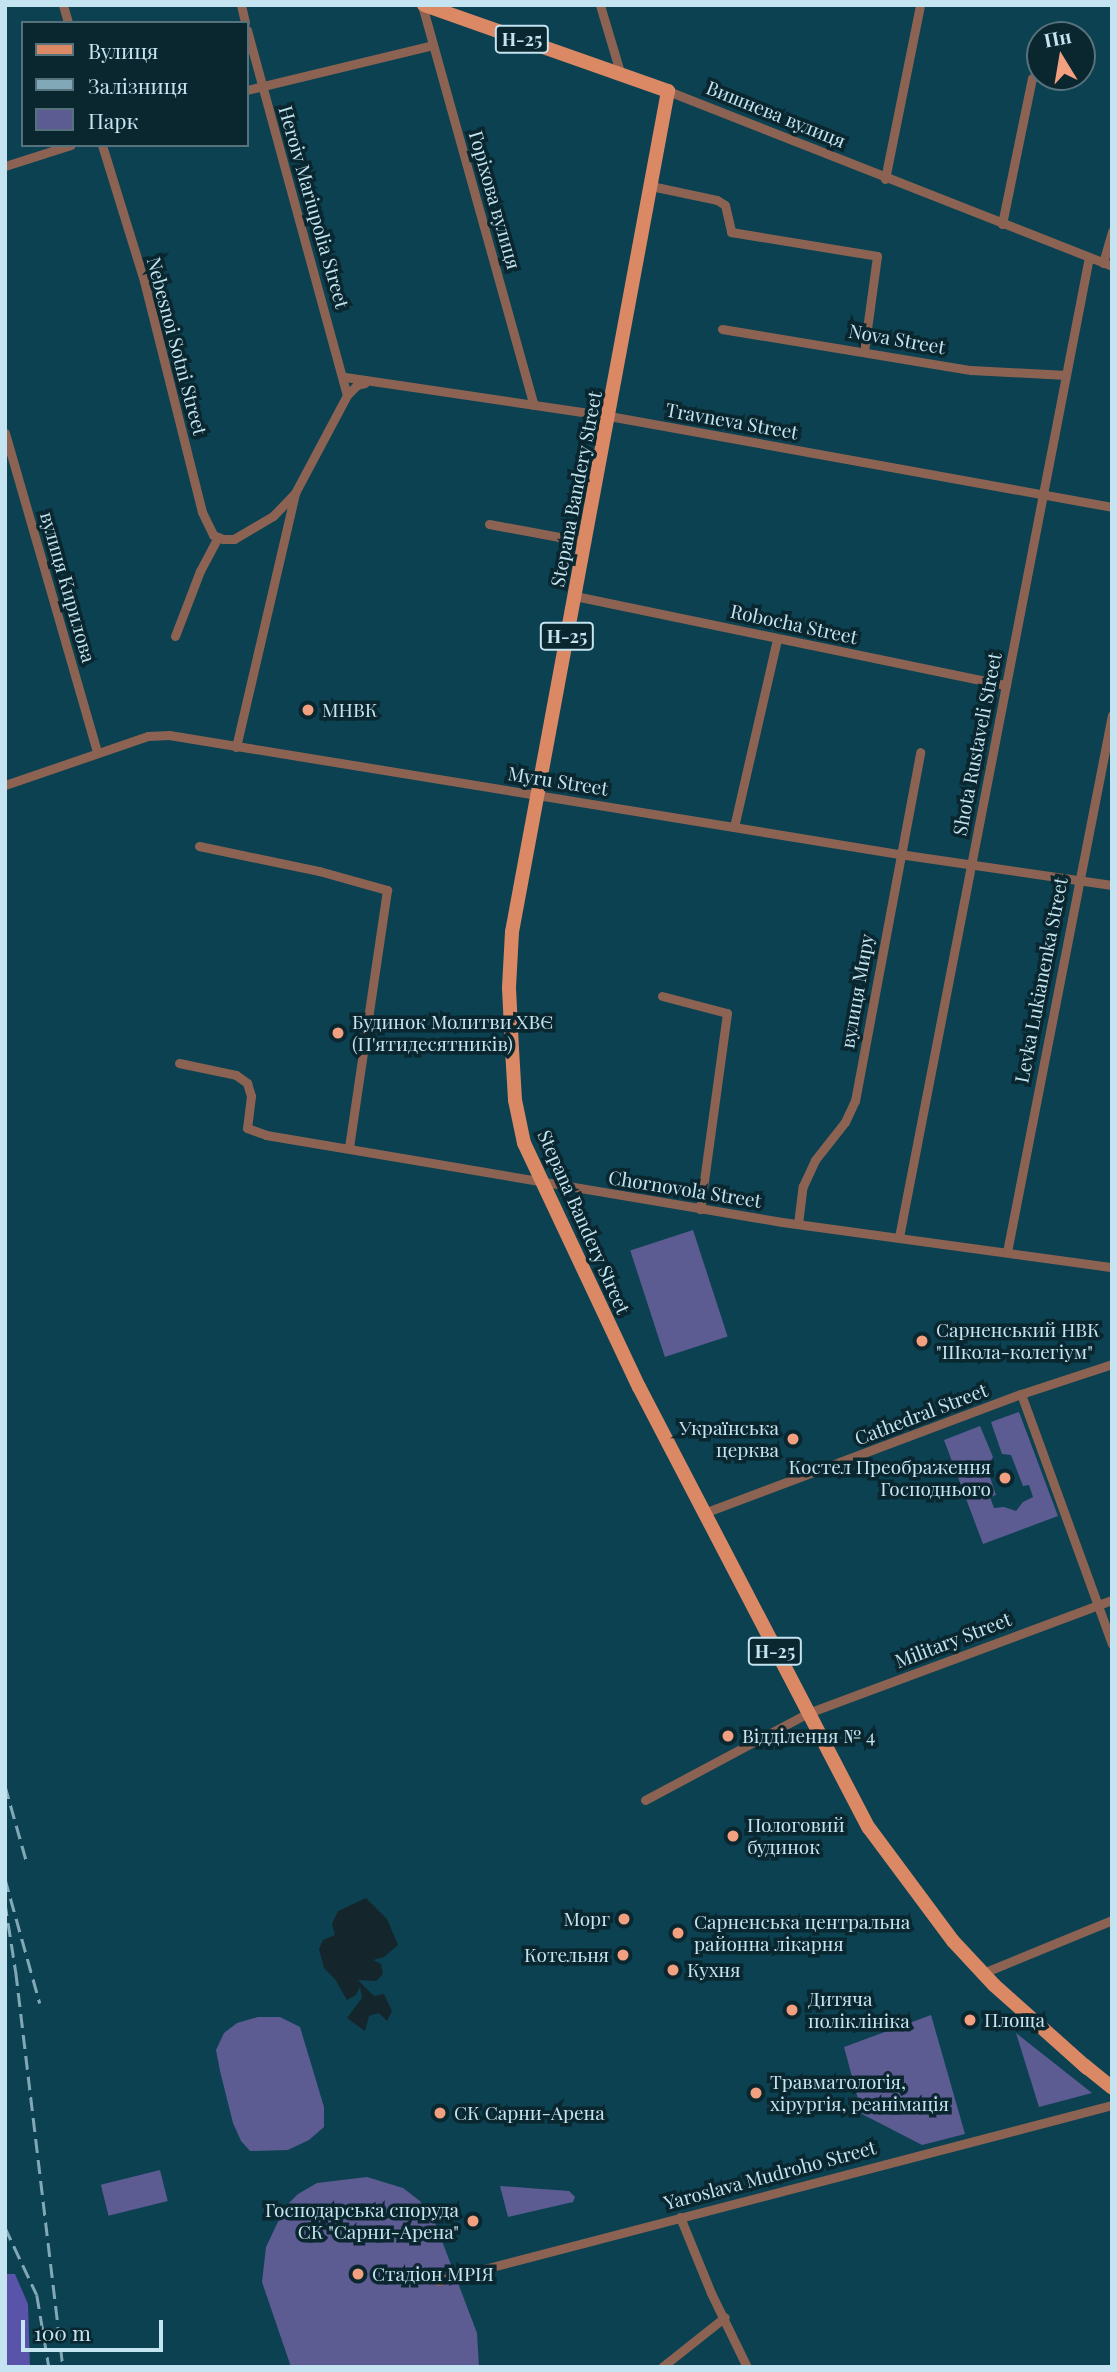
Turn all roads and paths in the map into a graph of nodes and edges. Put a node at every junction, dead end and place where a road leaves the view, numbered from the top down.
1 (423, 5) edge
2 (600, 5) edge
3 (920, 5) edge
4 (248, 34) edge
5 (433, 45) junction
6 (620, 72) junction
7 (261, 86) junction
8 (248, 90) edge
9 (668, 91) junction
10 (1029, 91) edge
11 (65, 147) edge
12 (103, 147) edge
13 (5, 166) edge
14 (885, 179) junction
15 (651, 186) junction
16 (1002, 224) junction
17 (1112, 231) edge
18 (1089, 257) junction
19 (1107, 264) edge
20 (722, 329) dead end
21 (863, 351) junction
22 (1066, 375) junction
23 (345, 377) junction
24 (370, 382) junction
25 (348, 395) junction
26 (534, 405) junction
27 (609, 416) junction
28 (5, 433) edge
29 (295, 493) junction
30 (1043, 496) junction
31 (1112, 507) edge
32 (274, 515) junction
33 (489, 524) dead end
34 (288, 526) junction
35 (218, 537) junction
36 (586, 542) junction
37 (575, 597) junction
38 (175, 636) dead end
39 (777, 639) junction
40 (1006, 685) junction
41 (1112, 715) edge
42 (236, 747) junction
43 (97, 752) junction
44 (920, 752) dead end
45 (5, 785) edge
46 (536, 795) junction
47 (734, 827) junction
48 (199, 846) dead end
49 (899, 854) junction
50 (971, 864) junction
51 (1079, 880) junction
52 (1112, 885) edge
53 (662, 996) dead end
54 (179, 1063) dead end
55 (349, 1148) junction
56 (541, 1180) junction
57 (700, 1209) junction
58 (799, 1224) junction
59 (899, 1237) junction
60 (1007, 1252) junction
61 (1112, 1266) edge
62 (1112, 1364) edge
63 (1021, 1394) junction
64 (704, 1513) junction
65 (1112, 1600) edge
66 (1098, 1605) junction
67 (1112, 1644) edge
68 (808, 1713) junction
69 (645, 1800) dead end
70 (1112, 1920) edge
71 (983, 1973) junction
72 (1112, 2088) edge
73 (1112, 2105) edge
74 (680, 2217) junction
75 (438, 2281) dead end
76 (724, 2317) junction
77 (662, 2367) edge
78 (747, 2367) edge

1 - 5 street, Горіхова вулиця
1 - 6 main road, Вишнева вулиця / Н-25
2 - 6 street
3 - 14 street
4 - 7 street, Heroiv Mariupolia Street
5 - 7 street
5 - 26 street, Горіхова вулиця
6 - 9 main road, Вишнева вулиця / Н-25
7 - 8 street
7 - 23 street, Heroiv Mariupolia Street
9 - 14 street, Вишнева вулиця
9 - 15 main road, Stepana Bandery Street / Н-25
10 - 16 street
11 - 13 street
12 - 35 street, Nebesnoi Sotni Street
14 - 16 street, Вишнева вулиця
15 - 21 street
15 - 27 main road, Stepana Bandery Street / Н-25
16 - 18 street, Вишнева вулиця
17 - 19 street
18 - 19 street, Вишнева вулиця
18 - 22 street, Shota Rustaveli Street
20 - 21 street, Nova Street
21 - 22 street, Nova Street
22 - 30 street, Shota Rustaveli Street
23 - 24 street, Travneva Street
23 - 25 street, Heroiv Mariupolia Street
24 - 25 street
24 - 26 street, Travneva Street
25 - 29 street
26 - 27 street, Travneva Street
27 - 30 street, Travneva Street
27 - 36 main road, Stepana Bandery Street / Н-25
28 - 43 street, вулиця Кирилова
29 - 32 street
29 - 34 street
30 - 31 street, Travneva Street
30 - 40 street, Shota Rustaveli Street
32 - 34 street
32 - 35 street
33 - 36 street
34 - 42 street
35 - 38 street
36 - 37 main road, Stepana Bandery Street / Н-25
37 - 39 street, Robocha Street
37 - 46 main road, Stepana Bandery Street / Н-25
39 - 40 street, Robocha Street
39 - 47 street
40 - 50 street, Shota Rustaveli Street
41 - 51 street, Levka Lukianenka Street
42 - 43 street, Myru Street
42 - 46 street, Myru Street
43 - 45 street, Myru Street
44 - 49 street, вулиця Миру
46 - 47 street, Myru Street
46 - 56 main road, Stepana Bandery Street / Н-25
47 - 49 street, Myru Street
48 - 55 street
49 - 50 street, Myru Street
49 - 58 street, вулиця Миру
50 - 51 street, Myru Street
50 - 59 street, Shota Rustaveli Street
51 - 52 street, Myru Street
51 - 60 street, Levka Lukianenka Street
53 - 57 street
54 - 55 street, Chornovola Street
55 - 56 street, Chornovola Street
56 - 57 street, Chornovola Street
56 - 64 main road, Stepana Bandery Street / Н-25
57 - 58 street, Chornovola Street
58 - 59 street, Chornovola Street
59 - 60 street, Chornovola Street
60 - 61 street, Chornovola Street
62 - 63 street, Cathedral Street
63 - 64 street, Cathedral Street
63 - 66 street
64 - 68 main road, Stepana Bandery Street / Н-25
65 - 66 street, Military Street
66 - 67 street
66 - 68 street, Military Street
68 - 69 street, Military Street
68 - 71 main road, Stepana Bandery Street / Н-25
70 - 71 street
71 - 72 main road, Stepana Bandery Street / Н-25
73 - 74 street, Yaroslava Mudroho Street
74 - 75 street, Yaroslava Mudroho Street
74 - 76 street
76 - 77 street
76 - 78 street

